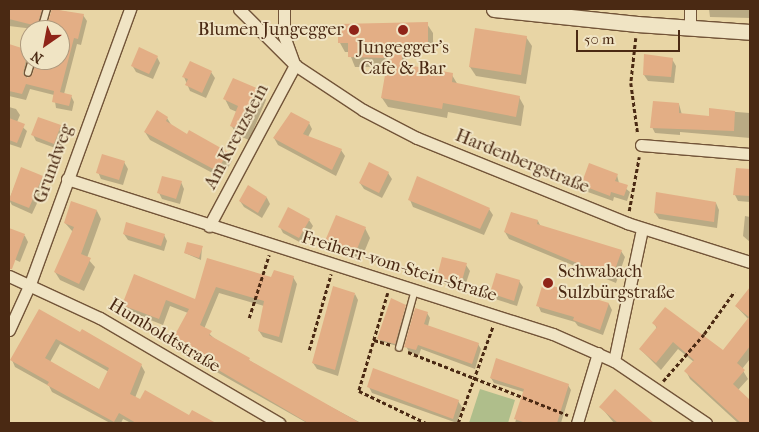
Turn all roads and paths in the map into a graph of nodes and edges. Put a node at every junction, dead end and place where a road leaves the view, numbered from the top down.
1 (130, 9) edge
2 (239, 9) edge
3 (284, 9) edge
4 (494, 9) edge
5 (690, 9) edge
6 (560, 12) edge
7 (637, 24) junction
8 (690, 29) junction
9 (750, 32) edge
10 (295, 65) junction
11 (29, 70) edge
12 (28, 73) dead end
13 (640, 144) junction
14 (750, 154) edge
15 (67, 179) junction
16 (627, 223) junction
17 (209, 226) junction
18 (642, 228) junction
19 (271, 246) junction
20 (750, 262) edge
21 (333, 265) junction
22 (9, 276) edge
23 (392, 282) junction
24 (30, 284) junction
25 (415, 290) junction
26 (734, 292) dead end
27 (497, 314) junction
28 (249, 318) dead end
29 (9, 330) edge
30 (374, 340) junction
31 (398, 348) junction
32 (309, 350) dead end
33 (598, 353) junction
34 (614, 361) junction
35 (476, 379) junction
36 (657, 387) junction
37 (578, 421) edge
38 (279, 423) edge
39 (426, 423) edge
40 (458, 423) edge
41 (706, 423) edge

1 - 15 street, Grundweg
2 - 10 street, Hardenbergstraße
3 - 10 street
4 - 6 main road
5 - 8 street
6 - 7 main road
7 - 8 main road
7 - 13 path
8 - 9 main road
10 - 16 street, Hardenbergstraße
10 - 17 street, Am Kreuzstein
11 - 12 lane
13 - 14 street
13 - 16 path
15 - 17 street, Freiherr-vom-Stein-Straße
15 - 24 street, Grundweg
16 - 18 street, Hardenbergstraße
17 - 19 street, Freiherr-vom-Stein-Straße
18 - 20 street, Hardenbergstraße
18 - 34 street
19 - 21 street, Freiherr-vom-Stein-Straße
19 - 28 path
21 - 23 street, Freiherr-vom-Stein-Straße
21 - 32 path
22 - 24 street, Humboldtstraße
23 - 25 street, Freiherr-vom-Stein-Straße
23 - 30 path
24 - 29 street, Grundweg
24 - 38 street, Humboldtstraße
25 - 27 street, Freiherr-vom-Stein-Straße
25 - 31 lane
26 - 36 path
27 - 33 street, Freiherr-vom-Stein-Straße
27 - 35 path
30 - 31 path
30 - 39 path
31 - 35 path
33 - 34 street, Freiherr-vom-Stein-Straße
33 - 37 street
34 - 36 street, Freiherr-vom-Stein-Straße
35 - 37 path
35 - 40 path
36 - 41 street, Freiherr-vom-Stein-Straße

